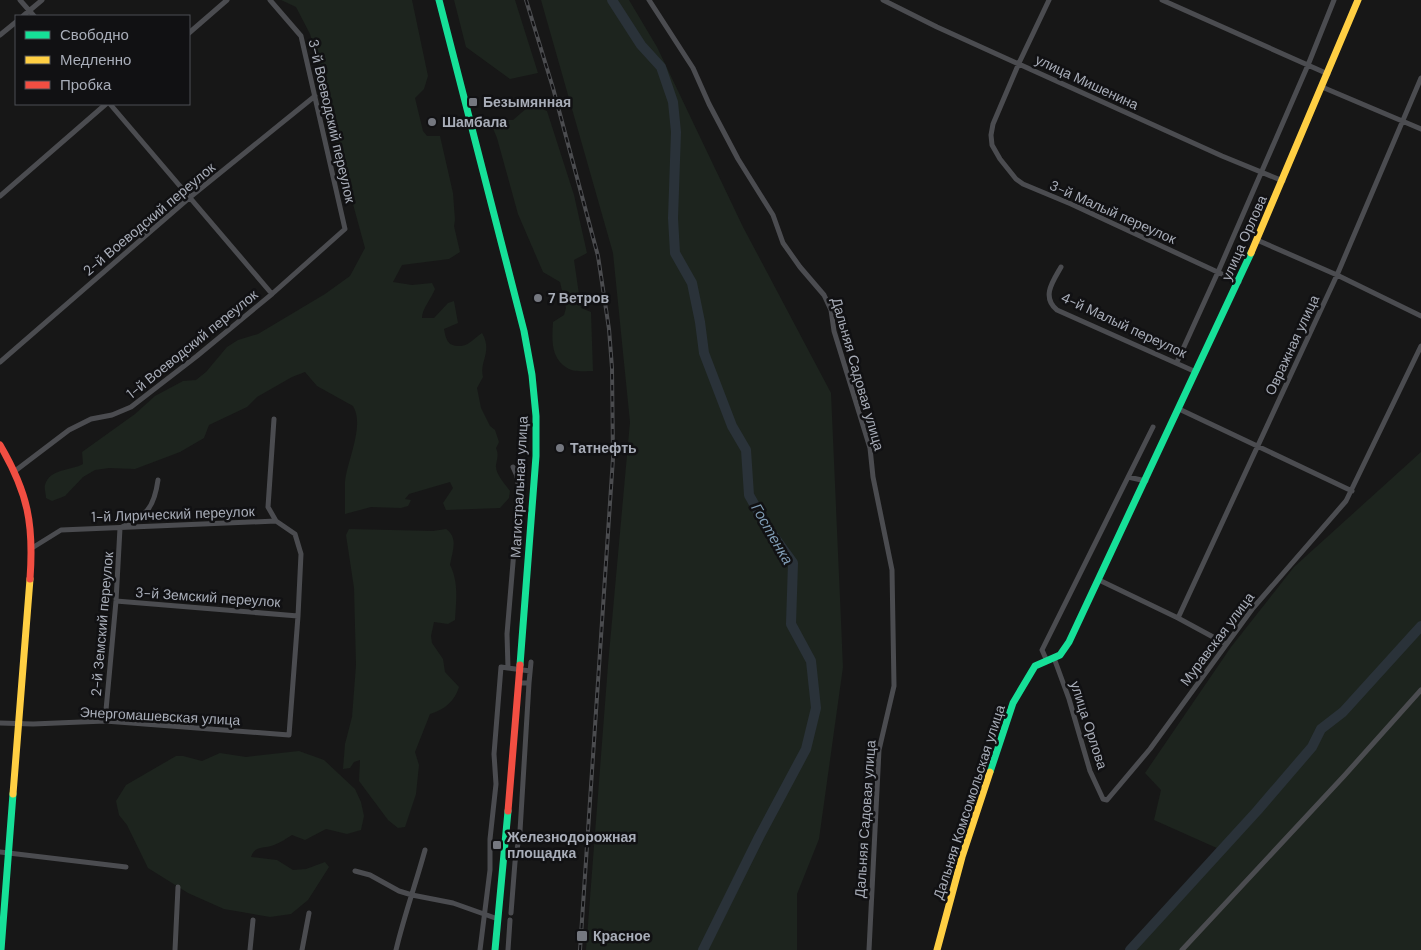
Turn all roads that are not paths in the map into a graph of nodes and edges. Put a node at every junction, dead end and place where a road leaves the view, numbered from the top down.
1 (20, 0) edge
2 (42, 0) edge
3 (227, 0) edge
4 (270, 0) edge
5 (649, 0) edge
6 (884, 0) edge
7 (1049, 0) edge
8 (1162, 0) edge
9 (1334, 0) edge
10 (1358, 0) edge
11 (440, 2) edge
12 (29, 11) junction
13 (24, 15) edge
14 (33, 15) edge
15 (15, 23) edge
16 (190, 32) edge
17 (0, 35) edge
18 (1019, 63) junction
19 (1308, 65) junction
20 (1328, 74) junction
21 (1421, 78) edge
22 (1322, 88) junction
23 (314, 96) junction
24 (105, 105) edge
25 (111, 105) edge
26 (1403, 121) junction
27 (1421, 129) edge
28 (1260, 172) junction
29 (1283, 181) junction
30 (0, 196) edge
31 (189, 198) junction
32 (345, 229) joint
33 (1257, 240) junction
34 (1061, 267) dead end
35 (1218, 272) junction
36 (1337, 275) junction
37 (1239, 282) junction
38 (272, 294) junction
39 (1421, 316) edge
40 (1421, 346) edge
41 (0, 362) edge
42 (1177, 362) junction
43 (1196, 372) junction
44 (1179, 409) junction
45 (274, 419) dead end
46 (1153, 427) dead end
47 (0, 445) edge
48 (1257, 446) junction
49 (513, 467) dead end
50 (15, 472) junction
51 (1128, 477) junction
52 (158, 480) dead end
53 (1146, 481) junction
54 (1352, 491) junction
55 (276, 521) junction
56 (120, 528) junction
57 (32, 548) junction
58 (1099, 580) junction
59 (116, 602) junction
60 (298, 616) junction
61 (1178, 618) junction
62 (1226, 644) junction
63 (1054, 658) junction
64 (1046, 659) junction
65 (531, 662) dead end
66 (508, 668) junction
67 (520, 670) junction
68 (530, 670) junction
69 (519, 683) junction
70 (529, 683) junction
71 (1421, 690) edge
72 (105, 721) junction
73 (0, 723) edge
74 (18, 724) junction
75 (1103, 799) joint
76 (426, 850) dead end
77 (0, 852) edge
78 (9, 853) junction
79 (126, 866) dead end
80 (355, 871) dead end
81 (178, 888) dead end
82 (412, 895) junction
83 (309, 913) dead end
84 (511, 913) dead end
85 (486, 915) junction
86 (498, 919) junction
87 (253, 920) dead end
88 (510, 920) dead end
89 (1, 950) edge
90 (175, 950) edge
91 (250, 950) edge
92 (302, 950) edge
93 (396, 950) edge
94 (480, 950) edge
95 (495, 950) edge
96 (508, 950) edge
97 (869, 950) edge
98 (937, 950) edge
99 (1182, 950) edge

1 - 12 street
2 - 12 street
3 - 16 street
4 - 23 street, 3-й Воеводский переулок
5 - 97 street, Дальняя Садовая улица
6 - 18 street, улица Мишенина
7 - 18 street
8 - 19 street
9 - 19 street, улица Орлова
10 - 20 street, улица Орлова
11 - 67 street, Магистральная улица
12 - 13 street
12 - 14 street
15 - 17 street
18 - 28 street, улица Мишенина
18 - 35 street, 3-й Малый переулок
19 - 20 street
19 - 28 street, улица Орлова
20 - 22 street, улица Орлова
21 - 26 street, Овражная улица
22 - 26 street
22 - 29 street, улица Орлова
23 - 31 street, 2-й Воеводский переулок
23 - 32 street, 3-й Воеводский переулок
24 - 30 street
25 - 31 street
26 - 27 street
26 - 36 street, Овражная улица
28 - 29 street, улица Мишенина
28 - 35 street, улица Орлова
29 - 33 street, улица Орлова
31 - 38 street
31 - 41 street, 2-й Воеводский переулок
32 - 38 street, 1-й Воеводский переулок
33 - 36 street
33 - 37 street, улица Орлова
34 - 42 street, 4-й Малый переулок
35 - 37 street, 3-й Малый переулок
35 - 42 street, улица Орлова
36 - 39 street
36 - 48 street, Овражная улица
37 - 43 street, улица Орлова
38 - 50 street, 1-й Воеводский переулок
40 - 54 street, Муравская улица
42 - 43 street, 4-й Малый переулок
43 - 44 street, улица Орлова
44 - 48 street
44 - 53 street, улица Орлова
45 - 55 street
46 - 51 street
47 - 50 street
48 - 54 street
48 - 61 street, Овражная улица
49 - 66 street
50 - 57 street
51 - 53 street
51 - 64 street
52 - 56 street
53 - 58 street, улица Орлова
54 - 62 street, Муравская улица
55 - 56 street, 1-й Лирический переулок
55 - 60 street
56 - 57 street, 1-й Лирический переулок
56 - 59 street, 2-й Земский переулок
57 - 74 street
58 - 61 street
58 - 63 street, улица Орлова
59 - 60 street, 3-й Земский переулок
59 - 72 street, 2-й Земский переулок
60 - 72 street, Энергомашевская улица
61 - 62 street
62 - 75 street, Муравская улица
63 - 64 street
63 - 75 street, улица Орлова
64 - 98 street, Дальняя Комсомольская улица
65 - 68 street
66 - 67 street
66 - 85 street
67 - 68 street
67 - 69 street, Магистральная улица
68 - 70 street
69 - 70 street
69 - 86 street, Магистральная улица
70 - 84 street
71 - 99 street
72 - 74 street, Энергомашевская улица
73 - 74 street, Энергомашевская улица
74 - 78 street
76 - 82 street
77 - 78 street
78 - 79 street
78 - 89 street
80 - 82 street
81 - 90 street
82 - 85 street
82 - 93 street
83 - 92 street
85 - 86 street
85 - 94 street
86 - 95 street, Магистральная улица
87 - 91 street
88 - 96 street

